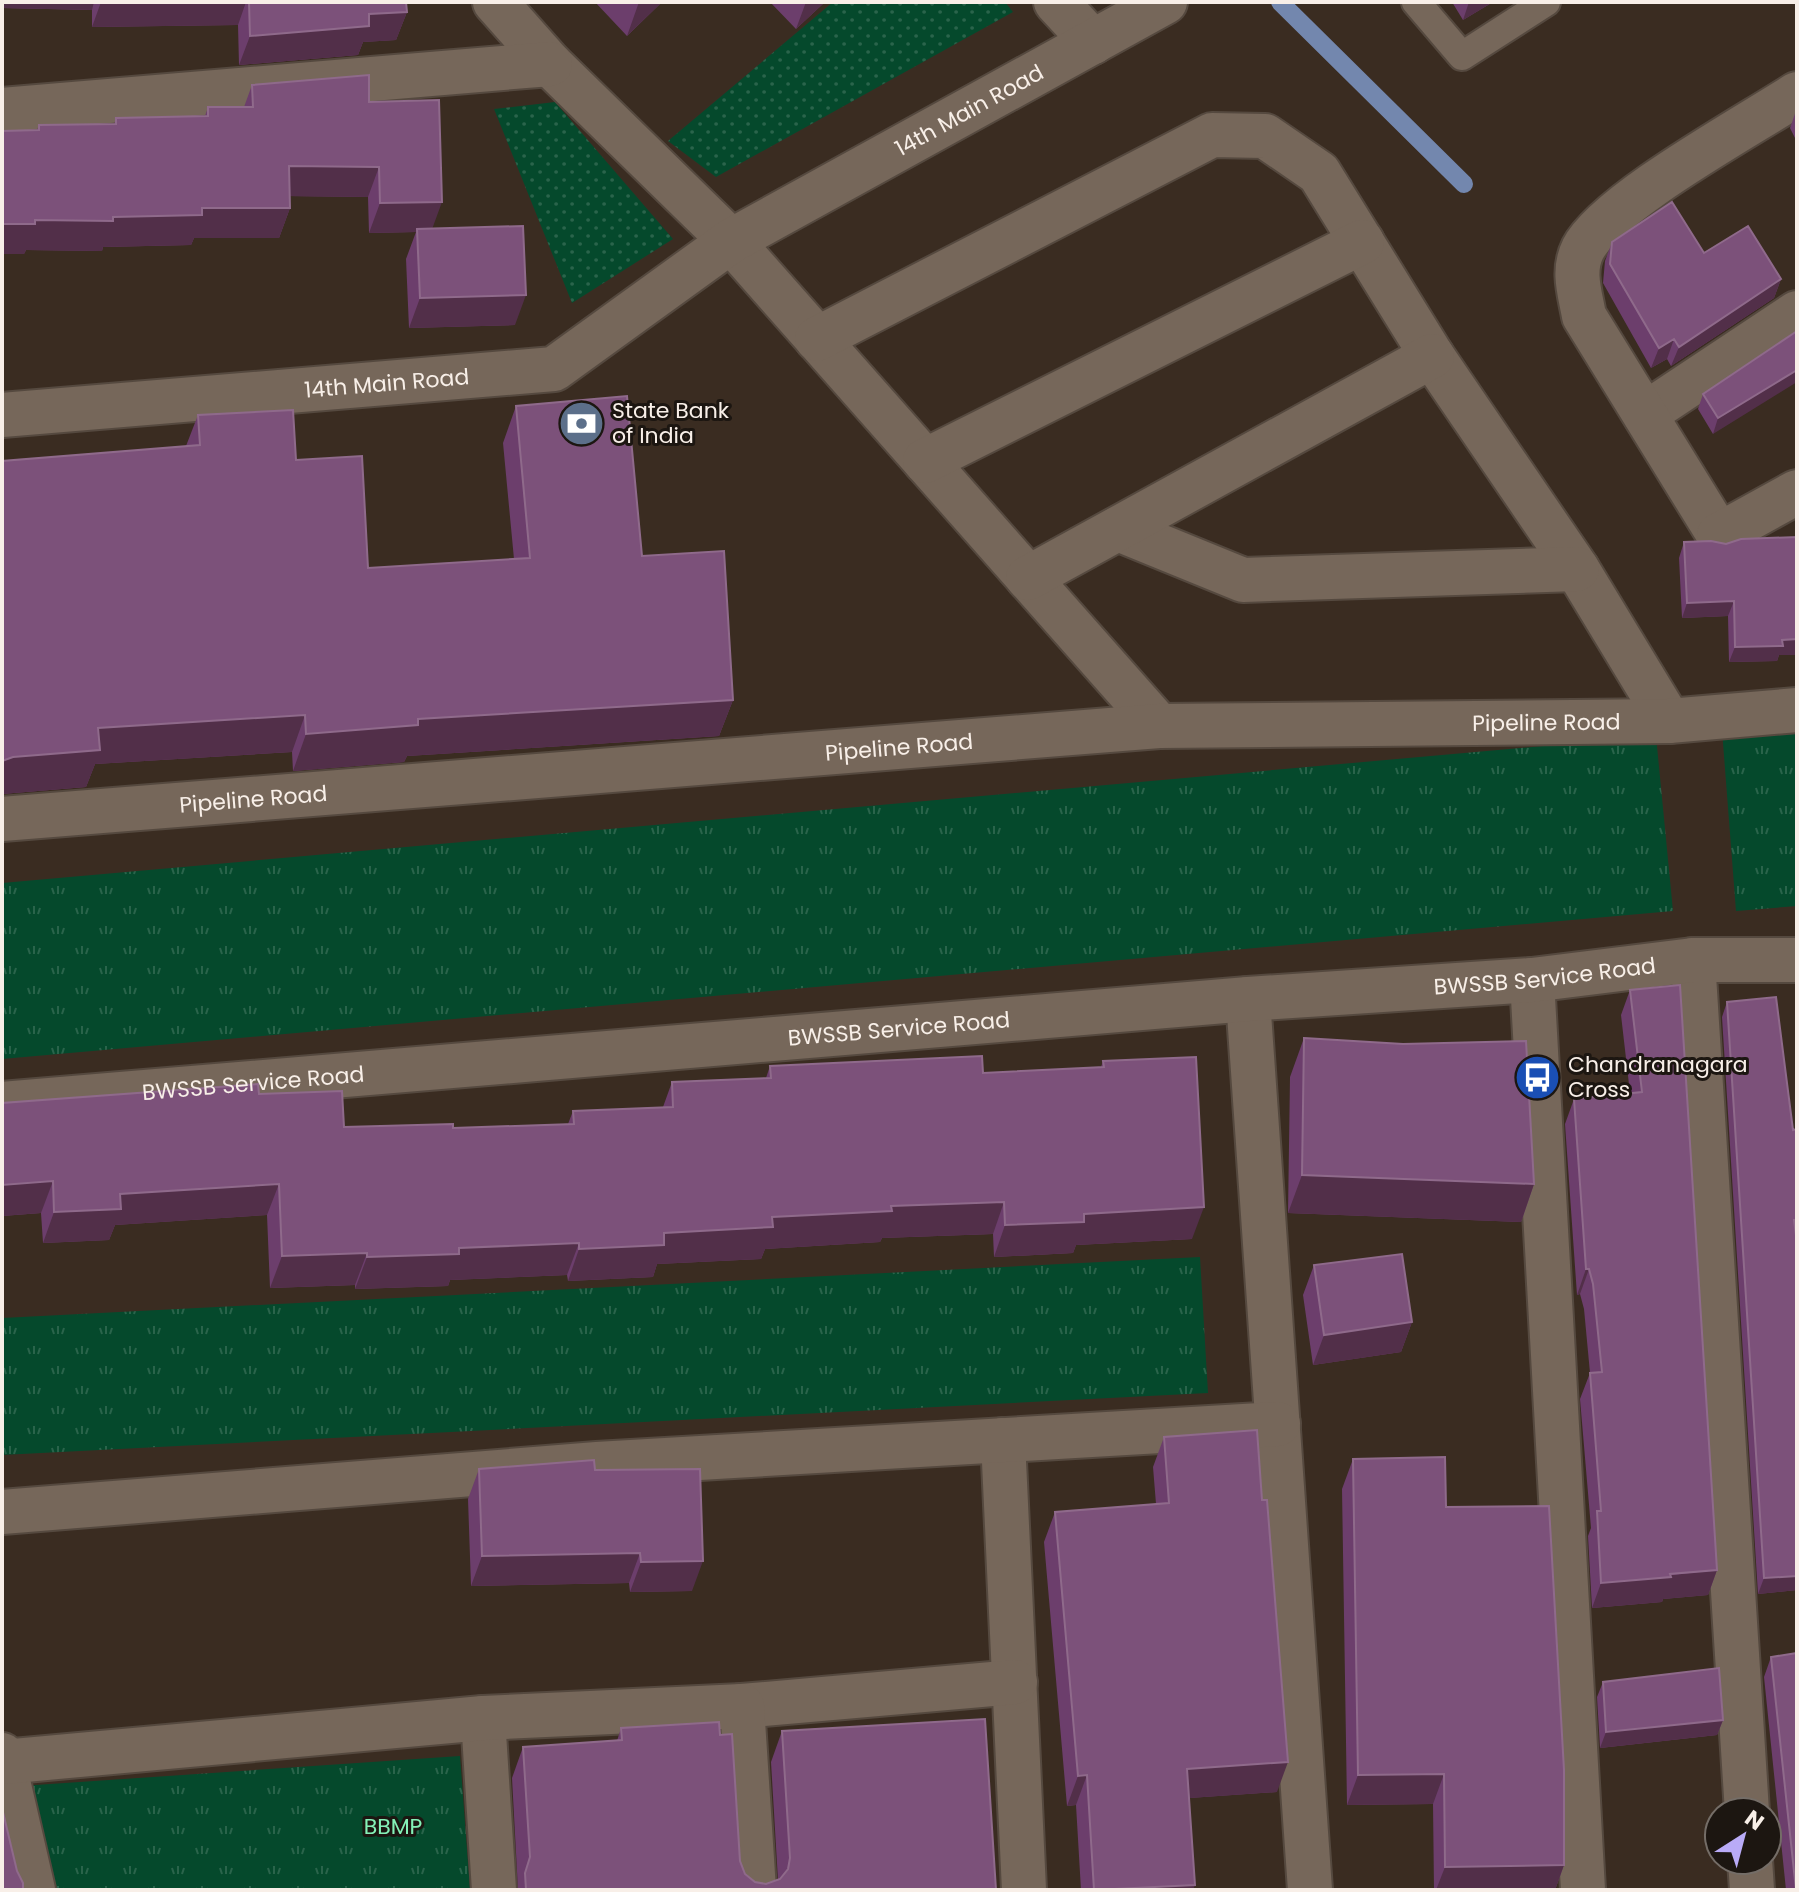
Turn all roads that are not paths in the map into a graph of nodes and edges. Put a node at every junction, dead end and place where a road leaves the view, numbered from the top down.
1 (495, 2) edge
2 (1056, 2) edge
3 (1165, 2) edge
4 (1416, 2) edge
5 (1546, 2) edge
6 (1093, 42) junction
7 (550, 64) junction
8 (1797, 94) edge
9 (2, 110) edge
10 (731, 241) junction
11 (1362, 242) junction
12 (1797, 313) edge
13 (817, 339) junction
14 (1432, 356) junction
15 (1645, 414) junction
16 (2, 415) edge
17 (925, 461) junction
18 (1797, 492) edge
19 (1118, 529) junction
20 (1797, 530) edge
21 (1719, 535) junction
22 (1577, 569) junction
23 (1028, 578) junction
24 (1797, 710) edge
25 (1669, 721) junction
26 (1159, 726) junction
27 (2, 819) edge
28 (1693, 960) junction
29 (1797, 960) edge
30 (1532, 980) junction
31 (1248, 999) junction
32 (2, 1104) edge
33 (1278, 1424) junction
34 (1003, 1440) junction
35 (2, 1512) edge
36 (1015, 1682) junction
37 (742, 1706) junction
38 (483, 1718) junction
39 (3, 1759) edge
40 (1746, 1796) edge
41 (33, 1890) edge
42 (494, 1890) edge
43 (754, 1890) edge
44 (1024, 1890) edge
45 (1310, 1890) edge
46 (1583, 1890) edge

1 - 7 street
2 - 6 street
3 - 6 street, 14th Main Road
4 - 5 lane
6 - 10 street, 14th Main Road
7 - 9 street
7 - 10 street
8 - 15 street
10 - 13 street
10 - 16 street, 14th Main Road
11 - 13 street
11 - 14 street
11 - 17 street
12 - 15 street
13 - 17 street
14 - 19 street
14 - 22 street
15 - 21 street
17 - 23 street
18 - 21 street
19 - 22 street
19 - 23 street
20 - 21 street
22 - 25 street
23 - 26 street
24 - 25 street, Pipeline Road
25 - 26 street, Pipeline Road
26 - 27 street, Pipeline Road
28 - 29 street, BWSSB Service Road
28 - 30 street, BWSSB Service Road
28 - 40 street
30 - 31 street, BWSSB Service Road
30 - 46 street
31 - 32 street, BWSSB Service Road
31 - 33 street
33 - 34 street
33 - 45 street
34 - 35 street
34 - 36 street
36 - 37 street
36 - 44 street
37 - 38 street
37 - 43 street
38 - 39 street
38 - 42 street
39 - 41 street

